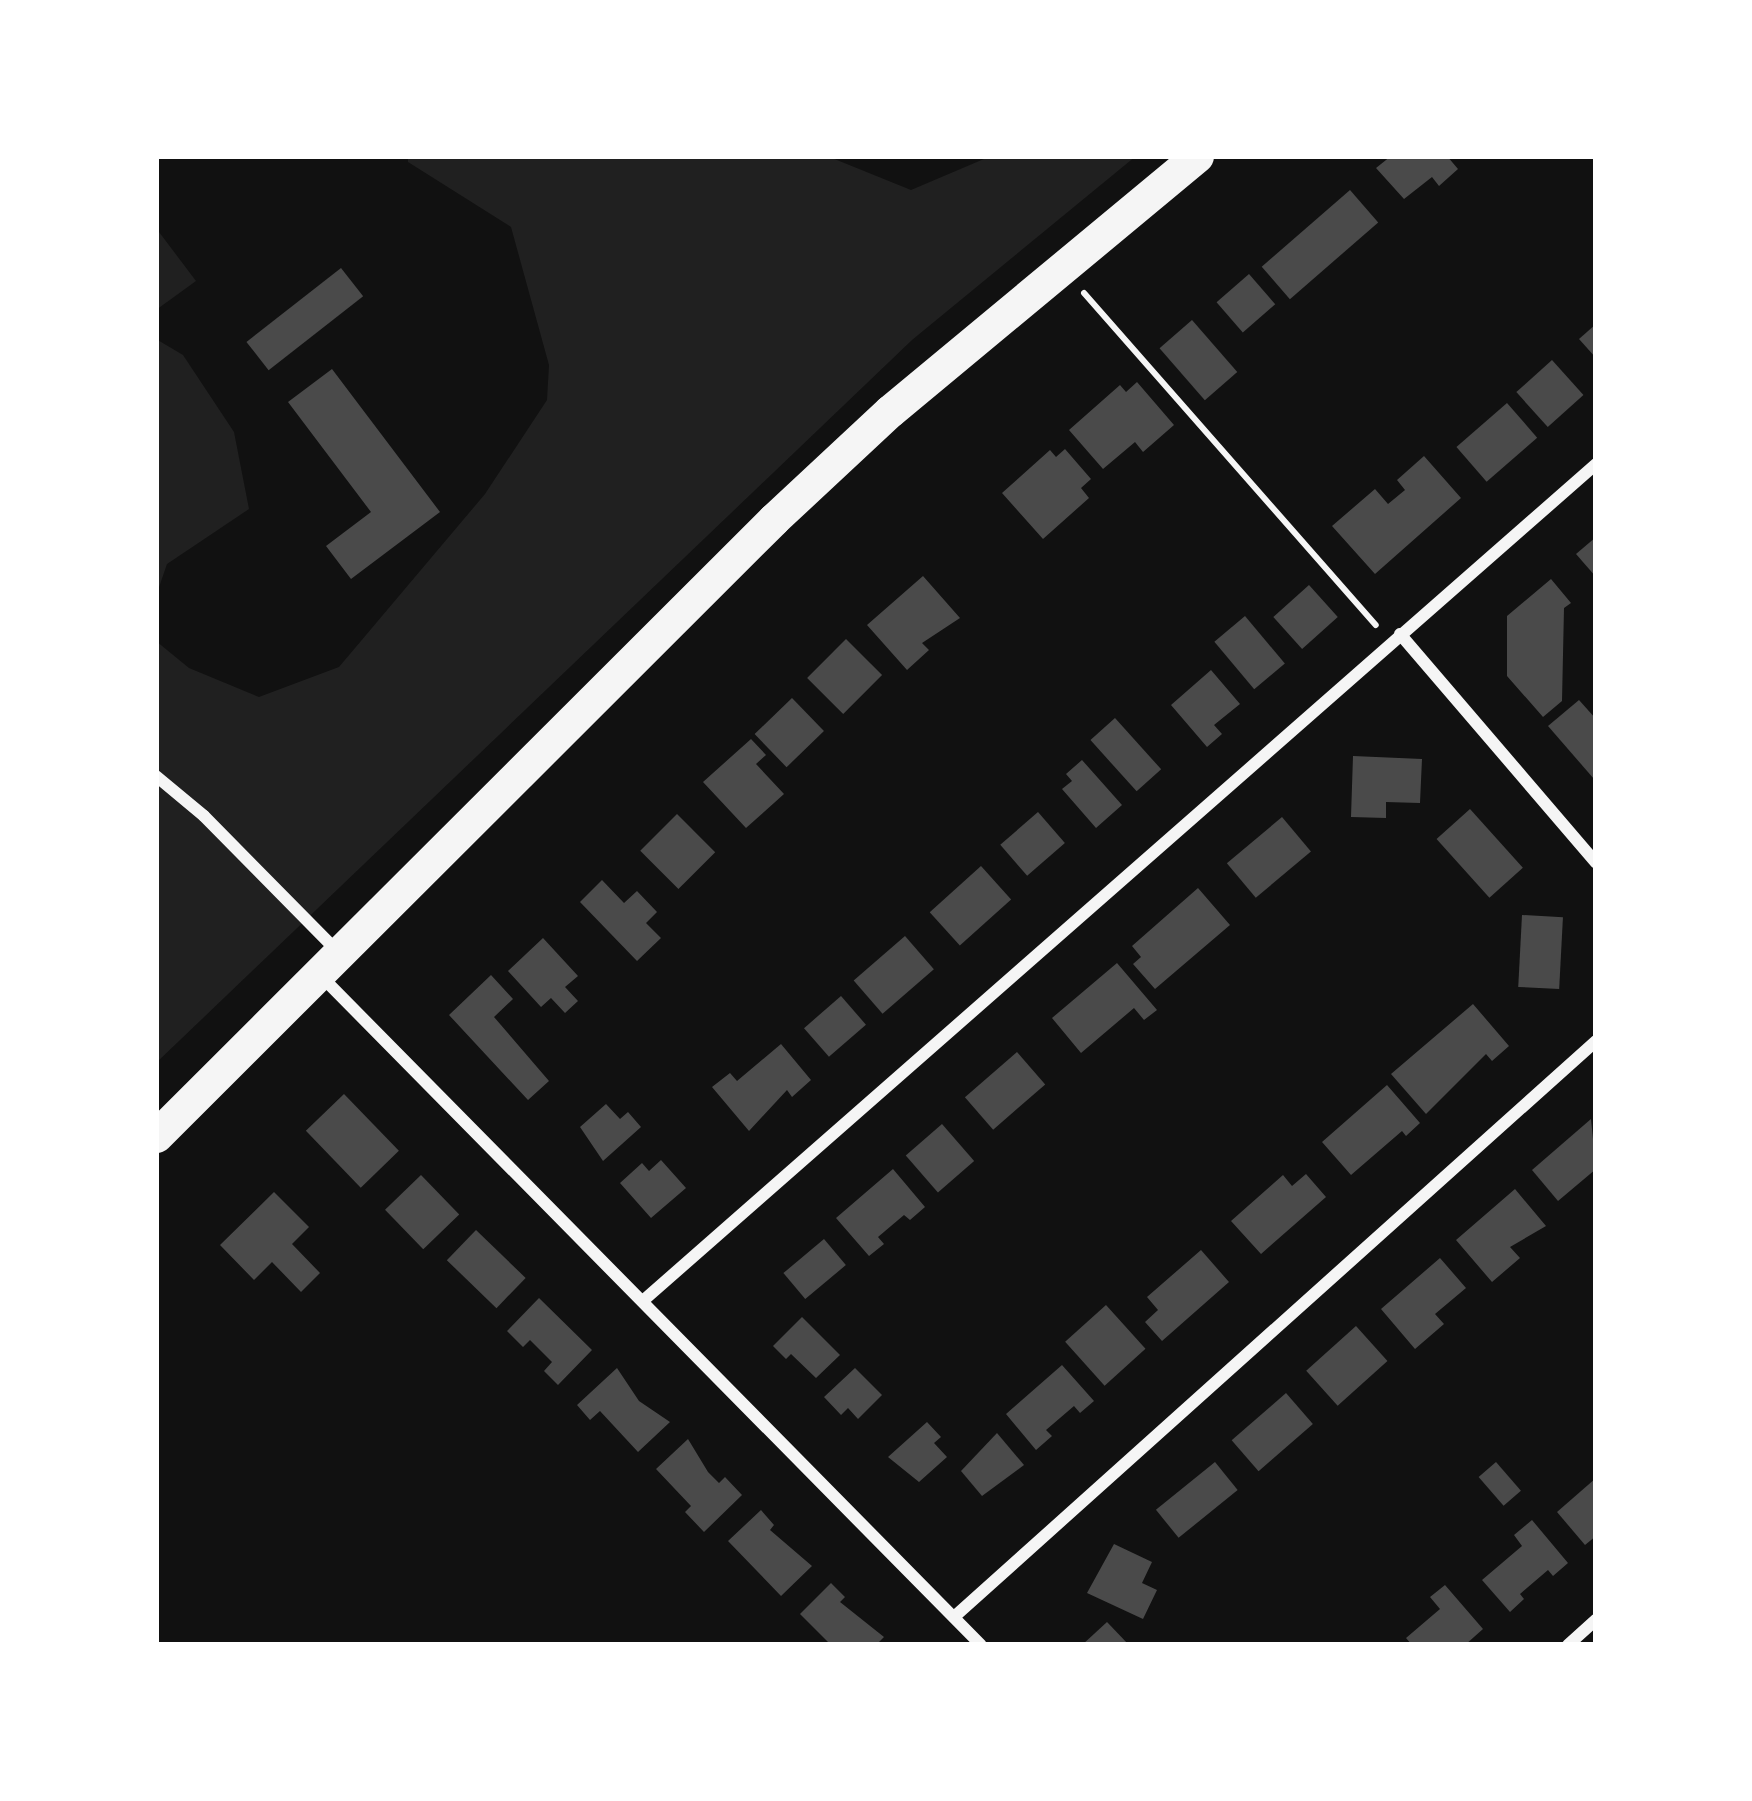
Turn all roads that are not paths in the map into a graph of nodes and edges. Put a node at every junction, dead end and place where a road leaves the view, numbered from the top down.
1 (1197, 156) edge
2 (1596, 464) edge
3 (1396, 638) junction
4 (156, 776) edge
5 (1596, 863) edge
6 (329, 963) junction
7 (1596, 1041) edge
8 (156, 1136) edge
9 (645, 1299) junction
10 (954, 1617) junction
11 (1596, 1620) edge
12 (981, 1645) edge
13 (1568, 1645) edge

1 - 6 highway
2 - 3 street
3 - 5 street
3 - 9 street
4 - 6 street
6 - 8 highway
6 - 9 street
7 - 10 street
9 - 10 street
10 - 12 street
11 - 13 street

